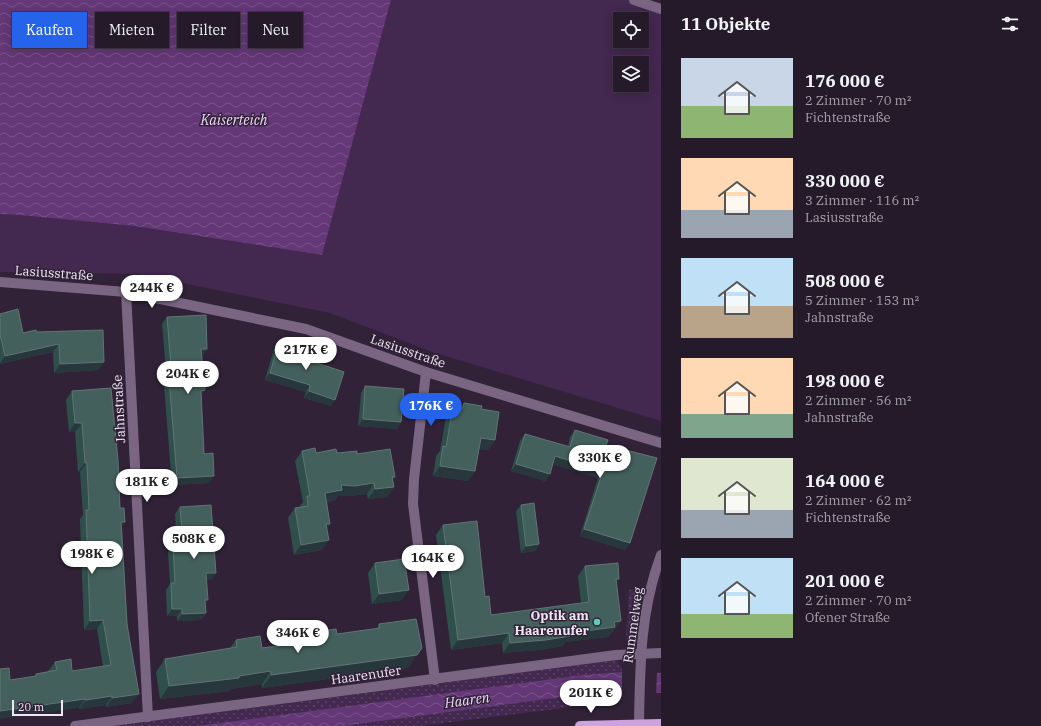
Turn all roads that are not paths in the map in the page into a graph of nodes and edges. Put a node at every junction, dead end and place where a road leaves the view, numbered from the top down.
1 (634, 0) edge
2 (661, 9) edge
3 (0, 282) edge
4 (126, 292) junction
5 (426, 372) junction
6 (661, 443) edge
7 (661, 555) edge
8 (661, 653) edge
9 (641, 654) junction
10 (434, 680) junction
11 (148, 717) junction
12 (639, 724) junction
13 (661, 724) edge
14 (75, 726) edge
15 (580, 726) edge

1 - 2 street
3 - 4 street, Lasiusstraße
4 - 5 street, Lasiusstraße
4 - 11 street, Jahnstraße
5 - 6 street, Lasiusstraße
5 - 10 street
7 - 9 street, Rummelweg
8 - 9 street, Haarenufer
9 - 10 street, Haarenufer
9 - 12 street, Rummelweg
10 - 11 street, Haarenufer
11 - 14 street, Haarenufer
12 - 13 main road
12 - 15 main road

